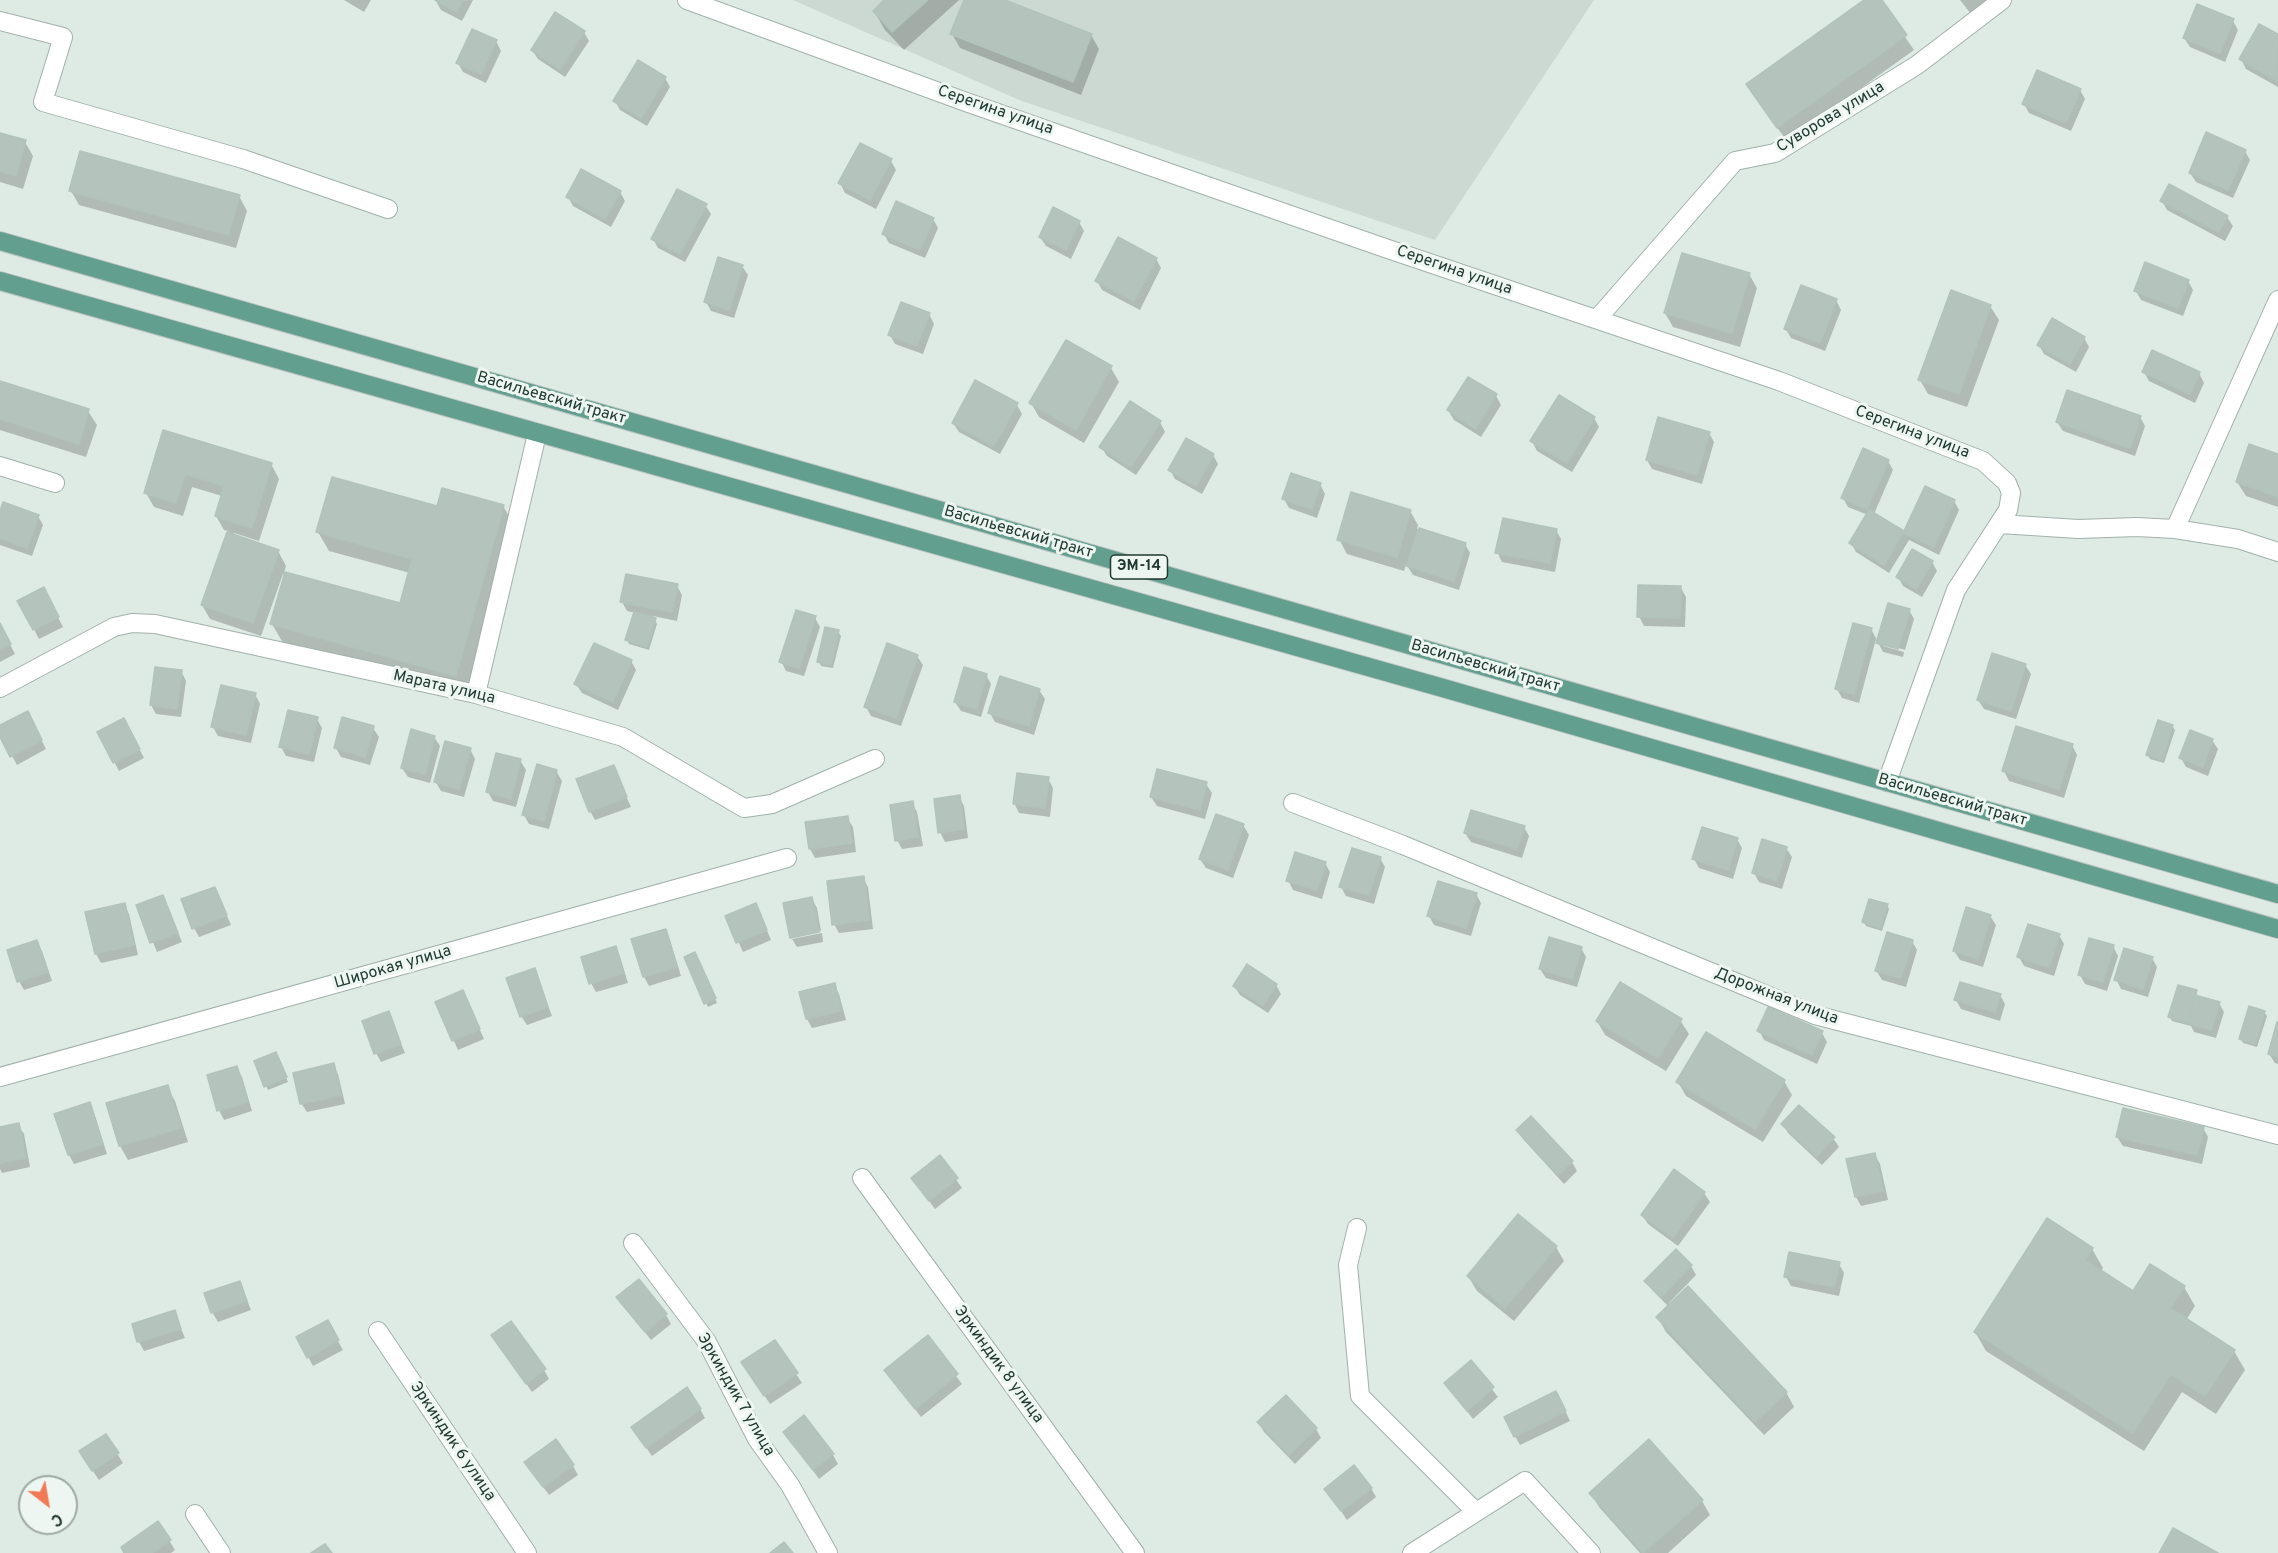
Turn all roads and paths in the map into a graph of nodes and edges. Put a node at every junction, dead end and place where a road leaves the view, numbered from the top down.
1 (687, 0) edge
2 (2002, 0) edge
3 (0, 21) edge
4 (388, 208) dead end
5 (0, 241) edge
6 (0, 281) edge
7 (2278, 300) edge
8 (1597, 319) junction
9 (537, 434) junction
10 (0, 466) edge
11 (55, 483) dead end
12 (2000, 524) junction
13 (2175, 529) junction
14 (2278, 552) edge
15 (0, 688) edge
16 (476, 694) junction
17 (875, 759) dead end
18 (1887, 782) junction
19 (1293, 803) dead end
20 (787, 858) dead end
21 (2278, 894) edge
22 (2278, 929) edge
23 (0, 1077) edge
24 (2278, 1135) edge
25 (862, 1178) dead end
26 (1357, 1228) dead end
27 (633, 1243) dead end
28 (378, 1330) dead end
29 (1476, 1512) junction
30 (195, 1514) dead end
31 (221, 1553) edge
32 (527, 1553) edge
33 (828, 1553) edge
34 (1135, 1553) edge
35 (1412, 1553) edge
36 (1591, 1553) edge

1 - 8 street, Серегина улица
2 - 8 street, Суворова улица
3 - 4 street
5 - 18 main road, Васильевский тракт / ЭМ-14
6 - 9 main road, Васильевский тракт / ЭМ-14
7 - 13 street
8 - 12 street, Серегина улица
9 - 16 street
9 - 22 main road, Васильевский тракт / ЭМ-14
10 - 11 street
12 - 13 street
12 - 18 street
13 - 14 street
15 - 16 street, Марата улица
16 - 17 street, Марата улица
18 - 21 main road, Васильевский тракт / ЭМ-14
19 - 24 street, Дорожная улица
20 - 23 street, Широкая улица
25 - 34 street, Эркиндик 8 улица
26 - 29 street
27 - 33 street, Эркиндик 7 улица
28 - 32 street, Эркиндик 6 улица
29 - 35 street
29 - 36 street
30 - 31 street

